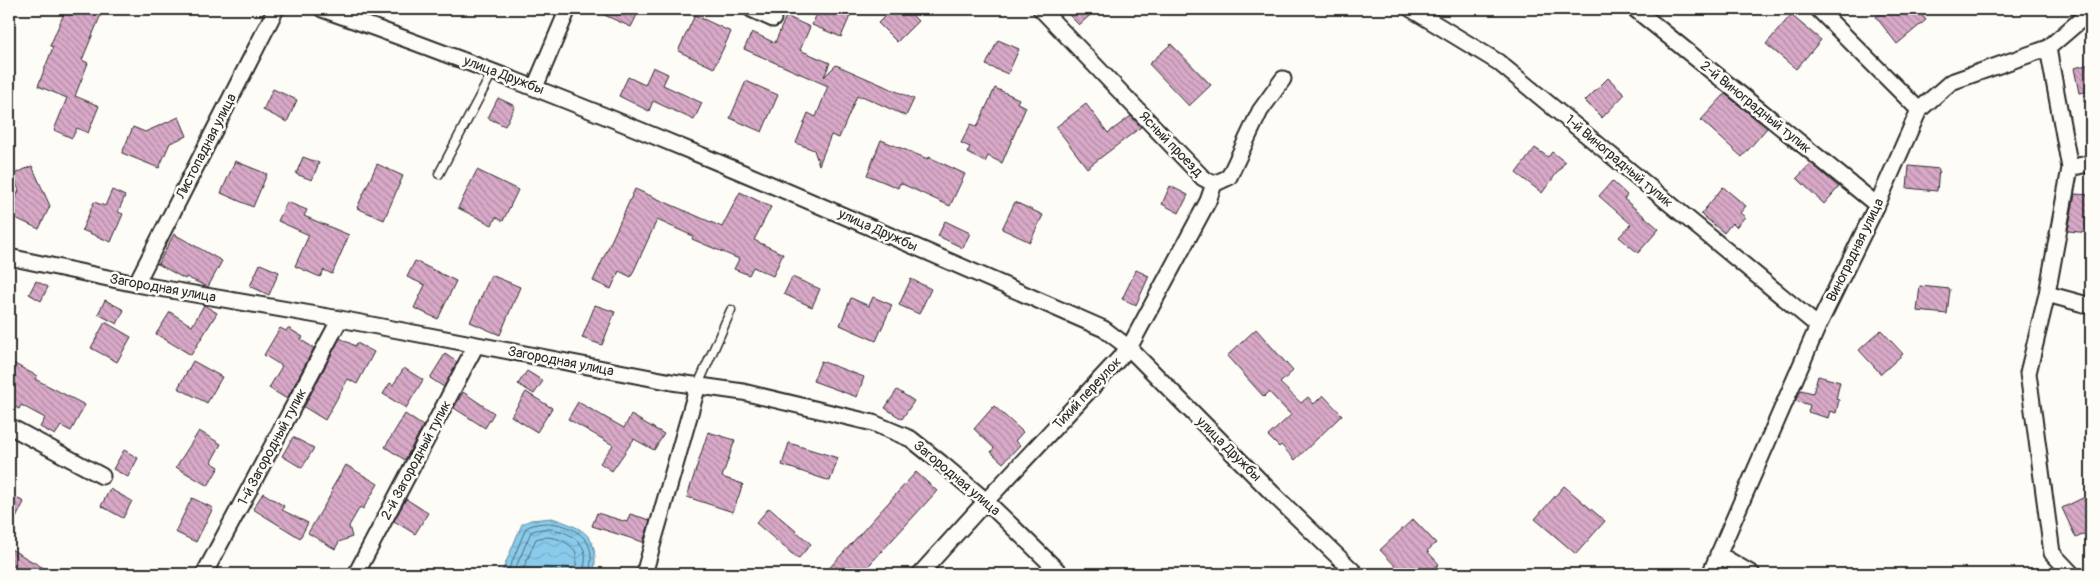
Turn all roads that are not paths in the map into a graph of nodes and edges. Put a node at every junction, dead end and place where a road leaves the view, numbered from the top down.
1 (276, 9) edge
2 (322, 9) edge
3 (568, 9) edge
4 (751, 9) edge
5 (1041, 9) edge
6 (1412, 9) edge
7 (1634, 9) edge
8 (1818, 9) edge
9 (2091, 11) edge
10 (773, 19) dead end
11 (2048, 48) junction
12 (493, 71) junction
13 (1283, 79) dead end
14 (535, 87) junction
15 (1919, 110) junction
16 (2091, 163) edge
17 (2070, 168) junction
18 (439, 174) dead end
19 (1214, 184) junction
20 (1877, 205) junction
21 (9, 257) edge
22 (136, 284) junction
23 (2047, 294) junction
24 (2091, 306) edge
25 (731, 310) dead end
26 (340, 319) junction
27 (1818, 326) junction
28 (476, 345) junction
29 (1129, 348) junction
30 (698, 385) junction
31 (9, 426) edge
32 (102, 476) dead end
33 (986, 501) junction
34 (1718, 554) junction
35 (204, 574) edge
36 (356, 574) edge
37 (644, 574) edge
38 (920, 574) edge
39 (1061, 574) edge
40 (1356, 574) edge
41 (1710, 574) edge
42 (1752, 574) edge
43 (2072, 574) edge

1 - 22 street, Листопадная улица
2 - 12 street, улица Дружбы
3 - 14 street
4 - 10 street
5 - 19 street, Ясный проезд
6 - 27 street, 1-й Виноградный тупик
7 - 20 street, 2-й Виноградный тупик
8 - 15 street
9 - 11 street, Виноградная улица
11 - 15 street, Виноградная улица
11 - 17 street
12 - 14 street, улица Дружбы
12 - 18 lane
13 - 19 street, Ясный проезд
14 - 29 street, улица Дружбы
15 - 20 street, Виноградная улица
16 - 17 street
17 - 23 street
19 - 29 street, Тихий переулок
20 - 27 street, Виноградная улица
21 - 22 street, Загородная улица
22 - 26 street, Загородная улица
23 - 24 street
23 - 43 street
25 - 30 lane
26 - 28 street, Загородная улица
26 - 35 street, 1-й Загородный тупик
27 - 34 street, Виноградная улица
28 - 30 street, Загородная улица
28 - 36 street, 2-й Загородный тупик
29 - 33 street, Тихий переулок
29 - 40 street, улица Дружбы
30 - 33 street, Загородная улица
30 - 37 street
31 - 32 street
33 - 38 street, Тихий переулок
33 - 39 street, Загородная улица
34 - 41 street, Виноградная улица
34 - 42 street

